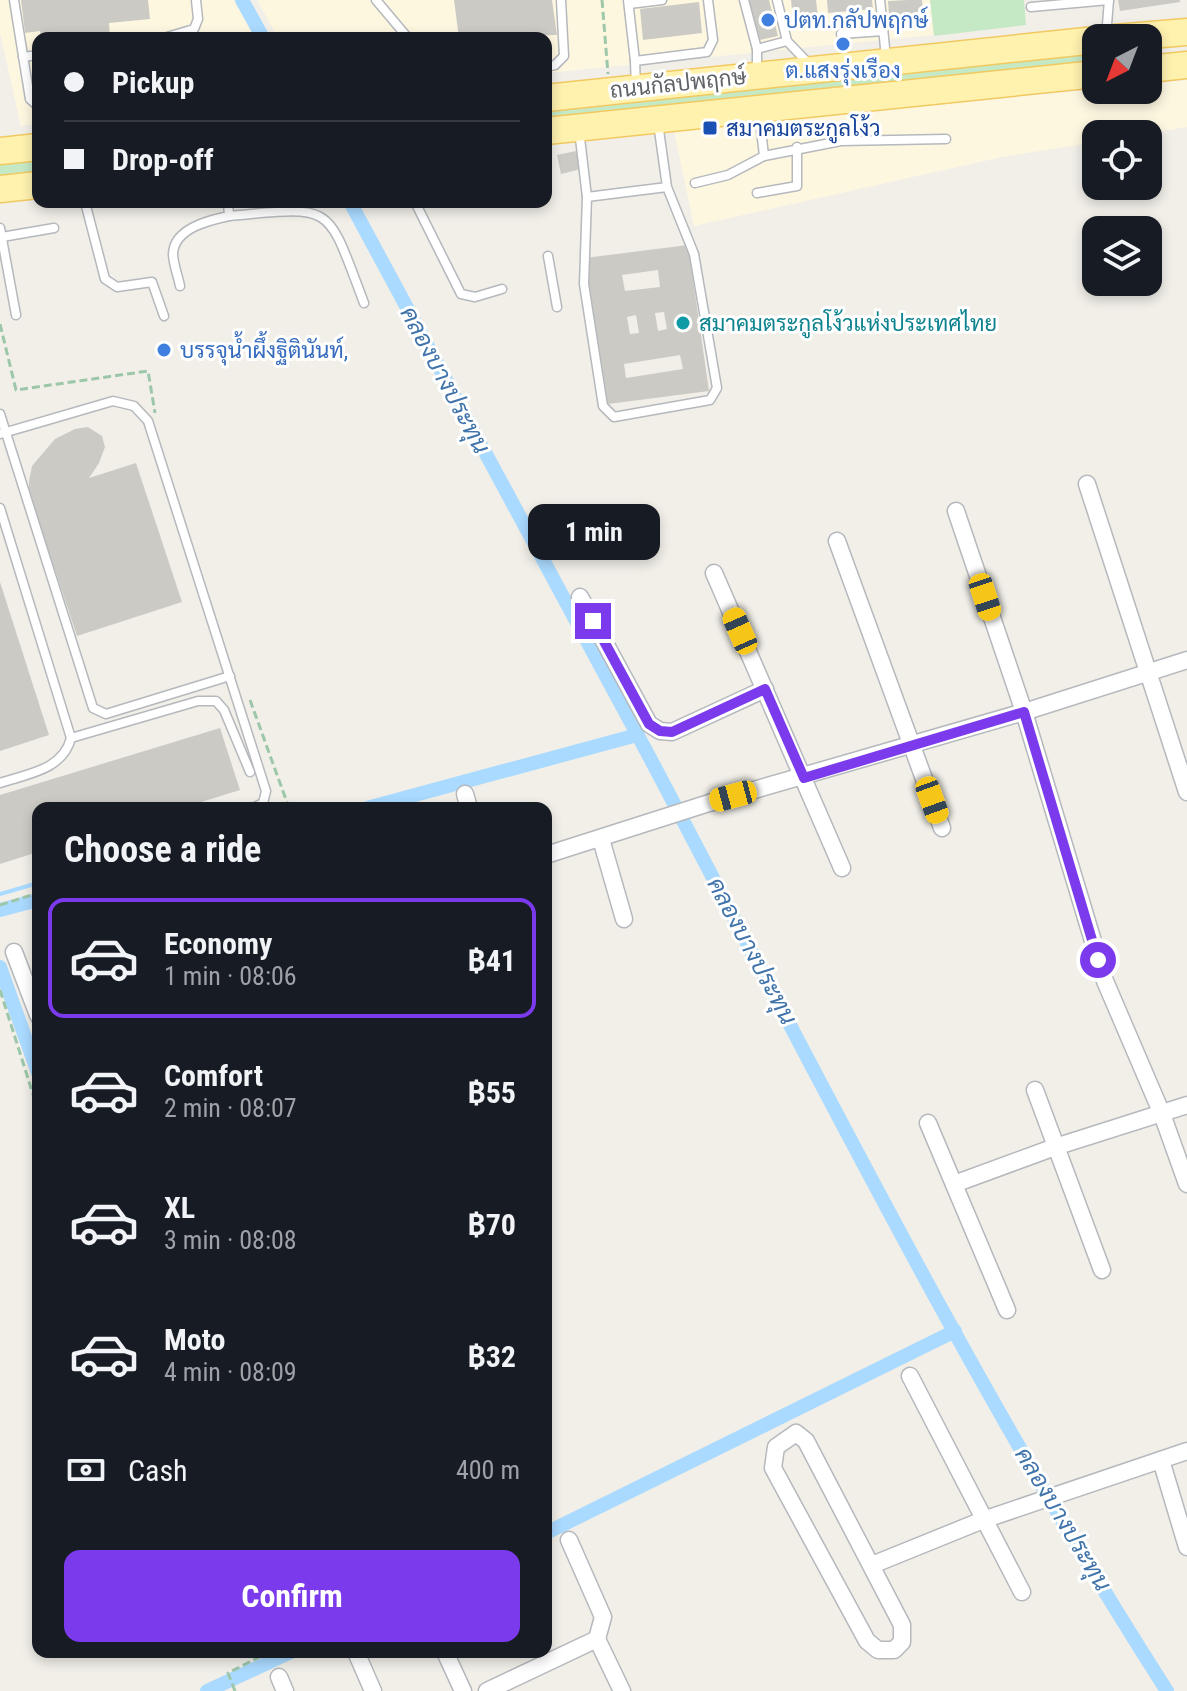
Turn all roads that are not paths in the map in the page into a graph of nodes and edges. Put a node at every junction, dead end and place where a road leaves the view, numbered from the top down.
1 (14, 0) edge
2 (196, 0) edge
3 (376, 0) edge
4 (561, 0) edge
5 (662, 0) edge
6 (708, 0) edge
7 (744, 0) edge
8 (777, 0) edge
9 (880, 0) edge
10 (1109, 0) edge
11 (628, 2) edge
12 (1031, 7) dead end
13 (1107, 24) edge
14 (883, 31) junction
15 (185, 32) edge
16 (403, 32) edge
17 (1187, 32) edge
18 (841, 34) dead end
19 (1162, 34) edge
20 (787, 41) junction
21 (1082, 41) edge
22 (32, 56) edge
23 (23, 57) junction
24 (886, 61) junction
25 (757, 62) junction
26 (1187, 65) edge
27 (552, 66) edge
28 (1162, 68) edge
29 (690, 69) junction
30 (814, 69) junction
31 (636, 74) junction
32 (1082, 75) edge
33 (552, 97) edge
34 (32, 101) edge
35 (758, 108) junction
36 (658, 118) junction
37 (579, 127) junction
38 (552, 130) edge
39 (946, 139) dead end
40 (797, 147) junction
41 (32, 148) edge
42 (0, 151) edge
43 (764, 156) junction
44 (695, 183) dead end
45 (32, 186) edge
46 (667, 187) junction
47 (0, 189) edge
48 (757, 193) dead end
49 (587, 197) junction
50 (87, 208) edge
51 (228, 208) edge
52 (418, 208) edge
53 (229, 216) junction
54 (54, 228) dead end
55 (1, 233) edge
56 (548, 256) dead end
57 (180, 286) dead end
58 (502, 289) dead end
59 (364, 303) dead end
60 (557, 307) dead end
61 (16, 315) dead end
62 (164, 316) dead end
63 (0, 414) edge
64 (2, 434) edge
65 (1087, 484) dead end
66 (0, 508) edge
67 (956, 511) dead end
68 (837, 541) dead end
69 (714, 573) dead end
70 (580, 597) dead end
71 (1187, 660) edge
72 (1150, 673) junction
73 (230, 676) junction
74 (765, 689) junction
75 (1024, 712) junction
76 (71, 738) junction
77 (912, 746) junction
78 (250, 772) dead end
79 (804, 778) junction
80 (0, 783) edge
81 (1187, 792) edge
82 (263, 802) edge
83 (942, 828) dead end
84 (601, 839) junction
85 (552, 853) edge
86 (842, 868) dead end
87 (624, 919) dead end
88 (14, 952) dead end
89 (32, 999) edge
90 (1035, 1090) dead end
91 (1187, 1105) edge
92 (1162, 1114) junction
93 (928, 1123) dead end
94 (1055, 1147) junction
95 (954, 1184) junction
96 (1187, 1184) edge
97 (1102, 1270) dead end
98 (1007, 1310) dead end
99 (910, 1376) dead end
100 (1187, 1451) edge
101 (1161, 1460) junction
102 (983, 1520) junction
103 (569, 1540) dead end
104 (1187, 1547) edge
105 (872, 1565) junction
106 (1022, 1592) dead end
107 (597, 1639) junction
108 (552, 1654) edge
109 (359, 1658) edge
110 (448, 1658) edge
111 (538, 1659) edge
112 (524, 1683) edge
113 (373, 1691) edge
114 (463, 1691) edge
115 (487, 1691) edge
116 (622, 1691) edge

1 - 23 lane
2 - 15 lane
3 - 16 lane
4 - 27 lane
5 - 11 lane
6 - 29 lane
7 - 25 lane
8 - 20 lane
9 - 14 lane
10 - 12 lane
10 - 13 lane
11 - 31 lane
14 - 18 lane
14 - 24 lane
17 - 19 main road
20 - 25 lane
20 - 30 lane
21 - 24 main road, ถนนกัลปพฤกษ์
22 - 23 lane
23 - 34 lane
24 - 30 main road, ถนนกัลปพฤกษ์
25 - 29 main road, ถนนกัลปพฤกษ์
25 - 30 main road, ถนนกัลปพฤกษ์
26 - 28 main road
29 - 31 main road, ถนนกัลปพฤกษ์
31 - 33 main road, ถนนกัลปพฤกษ์
32 - 35 main road, ถนนกัลปพฤกษ์
35 - 36 main road, ถนนกัลปพฤกษ์
35 - 43 lane
36 - 37 main road, ถนนกัลปพฤกษ์
36 - 46 lane
37 - 38 main road, ถนนกัลปพฤกษ์
37 - 49 lane
39 - 40 lane
40 - 43 lane
40 - 48 lane
41 - 42 main road
43 - 44 lane
45 - 47 main road
46 - 49 lane
46 - 49 lane
50 - 62 lane
51 - 53 lane
52 - 58 lane
53 - 57 lane
53 - 59 lane
54 - 55 lane
55 - 61 lane
56 - 60 lane
63 - 64 lane
64 - 73 lane
64 - 73 lane
65 - 72 street
66 - 76 lane
67 - 75 street
68 - 77 street
69 - 74 street
70 - 74 street
71 - 72 street
72 - 75 street
72 - 81 street
73 - 82 lane
74 - 79 street
75 - 77 street
75 - 92 street
76 - 78 lane
76 - 80 lane
77 - 79 street
77 - 83 street
79 - 84 street
79 - 86 street
84 - 85 street
84 - 87 street
88 - 89 street
90 - 94 street
91 - 92 street
92 - 94 street
92 - 96 street
93 - 95 street
94 - 95 street
94 - 97 street
95 - 98 street
99 - 102 street
100 - 101 street
101 - 102 street
101 - 104 street
102 - 105 street
102 - 106 street
103 - 107 street
105 - 105 street
107 - 108 street
107 - 116 street
109 - 113 street
110 - 114 street
111 - 112 street
112 - 115 street

